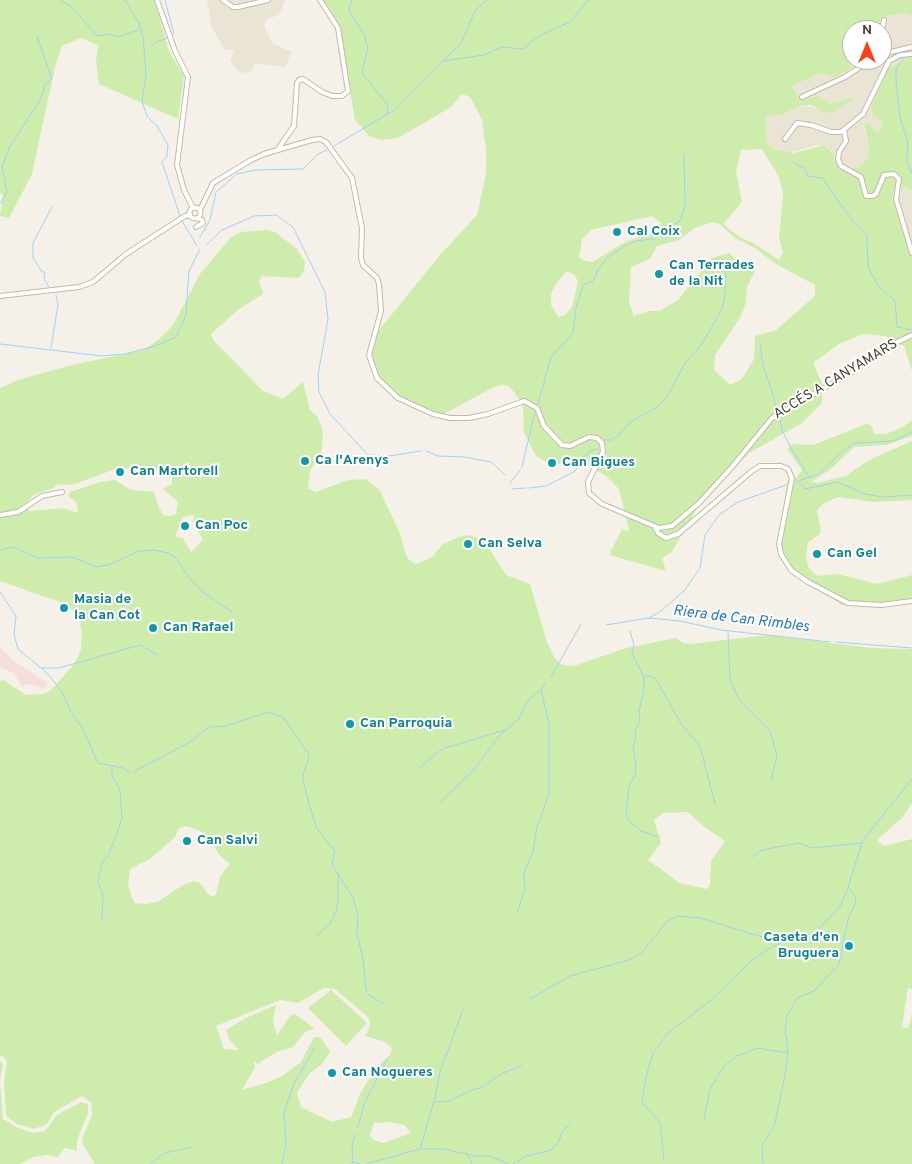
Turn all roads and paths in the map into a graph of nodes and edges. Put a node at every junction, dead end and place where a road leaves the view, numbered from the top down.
1 (158, 0) edge
2 (223, 0) edge
3 (268, 0) edge
4 (320, 0) edge
5 (912, 47) edge
6 (892, 51) edge
7 (912, 54) edge
8 (857, 70) edge
9 (802, 97) dead end
10 (844, 130) junction
11 (785, 139) dead end
12 (278, 149) junction
13 (192, 208) junction
14 (200, 210) junction
15 (190, 215) junction
16 (197, 218) junction
17 (196, 227) dead end
18 (912, 253) edge
19 (0, 296) edge
20 (912, 336) edge
21 (62, 492) dead end
22 (0, 515) edge
23 (655, 527) junction
24 (912, 601) edge

1 - 13 street
2 - 3 street
4 - 12 street
5 - 6 street
7 - 10 street
8 - 9 street
10 - 11 street
10 - 18 street
12 - 14 street
12 - 23 street
13 - 14 street
13 - 15 street
14 - 16 street
15 - 16 street
15 - 19 street
16 - 17 street
20 - 23 street, ACCÉS A CANYAMARS
21 - 22 street
23 - 24 street

